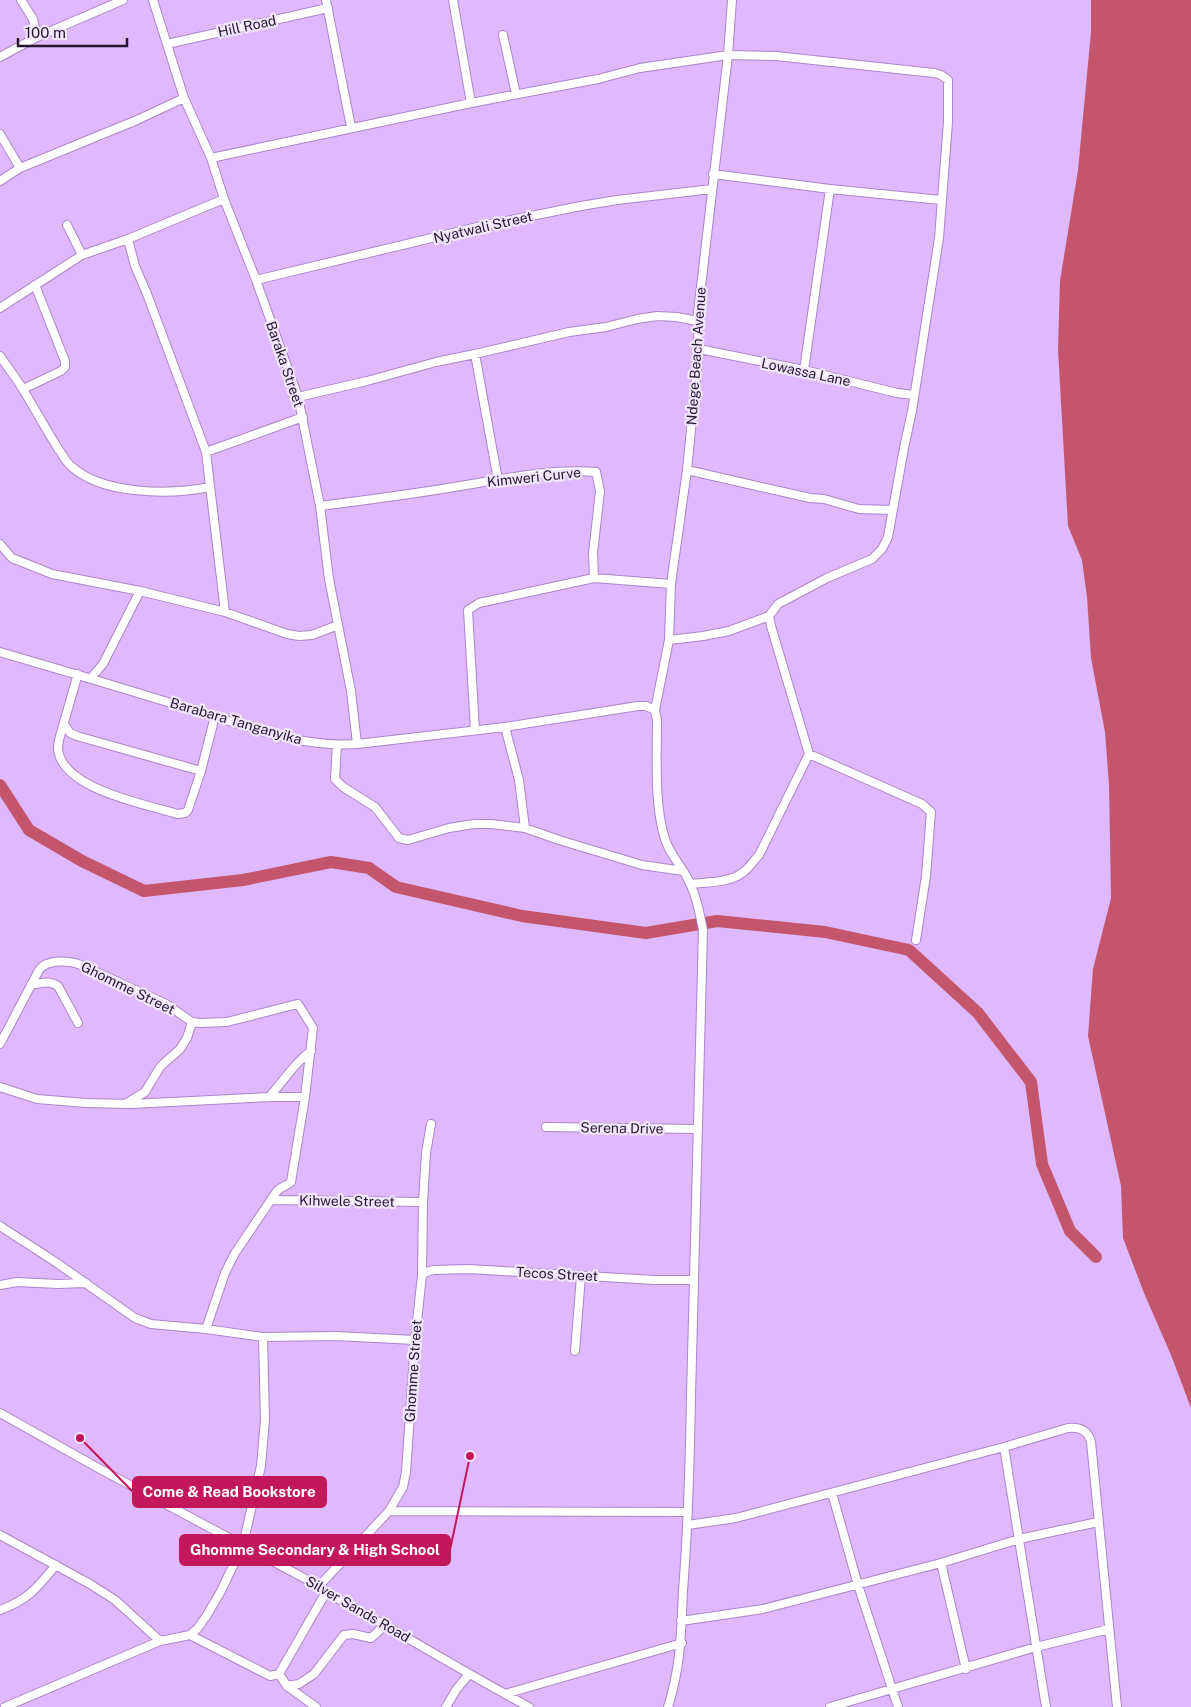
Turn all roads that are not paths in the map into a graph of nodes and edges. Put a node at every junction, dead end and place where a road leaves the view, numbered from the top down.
1 (21, 0) edge
2 (123, 0) edge
3 (153, 0) edge
4 (454, 0) edge
5 (732, 0) edge
6 (326, 4) edge
7 (503, 35) dead end
8 (37, 37) junction
9 (167, 44) junction
10 (728, 55) junction
11 (0, 56) edge
12 (516, 94) junction
13 (184, 98) junction
14 (471, 103) junction
15 (351, 128) junction
16 (0, 134) edge
17 (211, 158) junction
18 (20, 168) junction
19 (713, 174) junction
20 (0, 181) edge
21 (712, 189) junction
22 (830, 189) junction
23 (224, 199) junction
24 (941, 200) junction
25 (67, 225) dead end
26 (128, 239) junction
27 (82, 255) junction
28 (256, 280) junction
29 (35, 285) junction
30 (0, 308) edge
31 (697, 321) junction
32 (699, 349) junction
33 (475, 354) junction
34 (0, 356) edge
35 (804, 370) junction
36 (23, 389) junction
37 (914, 395) junction
38 (298, 397) junction
39 (303, 417) junction
40 (206, 452) junction
41 (688, 470) junction
42 (498, 480) junction
43 (210, 487) junction
44 (320, 506) junction
45 (893, 510) junction
46 (0, 544) edge
47 (594, 578) junction
48 (671, 584) junction
49 (140, 591) junction
50 (225, 612) junction
51 (769, 616) junction
52 (338, 625) junction
53 (669, 640) junction
54 (0, 652) edge
55 (78, 674) junction
56 (91, 678) junction
57 (655, 710) junction
58 (215, 716) junction
59 (64, 724) junction
60 (505, 727) junction
61 (475, 730) junction
62 (357, 744) junction
63 (337, 745) junction
64 (809, 754) junction
65 (201, 771) junction
66 (525, 828) junction
67 (683, 871) junction
68 (691, 884) junction
69 (916, 940) dead end
70 (31, 985) junction
71 (78, 1022) dead end
72 (192, 1022) junction
73 (0, 1044) edge
74 (311, 1051) junction
75 (0, 1087) edge
76 (269, 1096) junction
77 (305, 1097) junction
78 (125, 1104) junction
79 (431, 1124) dead end
80 (546, 1127) dead end
81 (698, 1129) junction
82 (271, 1200) junction
83 (423, 1202) junction
84 (0, 1226) edge
85 (422, 1275) junction
86 (581, 1276) junction
87 (694, 1280) junction
88 (86, 1283) junction
89 (0, 1284) edge
90 (206, 1330) junction
91 (263, 1337) junction
92 (415, 1340) junction
93 (575, 1351) dead end
94 (0, 1412) edge
95 (1004, 1447) junction
96 (832, 1493) junction
97 (389, 1511) junction
98 (688, 1512) junction
99 (1098, 1522) junction
100 (688, 1525) junction
101 (0, 1535) edge
102 (1020, 1539) junction
103 (243, 1545) junction
104 (941, 1563) junction
105 (56, 1565) junction
106 (858, 1585) junction
107 (322, 1589) junction
108 (0, 1610) edge
109 (681, 1621) junction
110 (386, 1624) junction
111 (1109, 1629) junction
112 (190, 1635) junction
113 (160, 1641) junction
114 (682, 1643) junction
115 (1036, 1647) junction
116 (966, 1668) junction
117 (279, 1674) junction
118 (470, 1674) junction
119 (288, 1686) junction
120 (892, 1689) junction
121 (505, 1694) junction
122 (23, 1703) edge
123 (5, 1707) edge
124 (316, 1707) edge
125 (446, 1707) edge
126 (529, 1707) edge
127 (668, 1707) edge
128 (830, 1707) edge
129 (898, 1707) edge
130 (1046, 1707) edge
131 (1117, 1707) edge

1 - 8 street
2 - 8 street
3 - 9 street, Baraka Street
4 - 14 street
5 - 10 street, Ndege Beach Avenue
6 - 9 street, Hill Road
6 - 15 street
7 - 12 street
8 - 11 street
9 - 13 street, Baraka Street
10 - 12 street
10 - 19 street, Ndege Beach Avenue
10 - 24 street
12 - 14 street
13 - 17 street, Baraka Street
13 - 18 street
14 - 15 street
15 - 17 street
16 - 18 street
17 - 23 street, Baraka Street
18 - 20 street
19 - 21 street, Ndege Beach Avenue
19 - 22 street
21 - 28 street, Nyatwali Street
21 - 31 street, Ndege Beach Avenue
22 - 24 street
22 - 35 street
23 - 26 street
23 - 28 street, Baraka Street
24 - 37 street
25 - 27 street
26 - 27 street
26 - 40 street
27 - 29 street
28 - 38 street, Baraka Street
29 - 30 street
29 - 36 street
31 - 32 street, Ndege Beach Avenue
31 - 33 street
32 - 35 street, Lowassa Lane
32 - 41 street, Ndege Beach Avenue
33 - 38 street
33 - 42 street
34 - 36 street
35 - 37 street, Lowassa Lane
36 - 43 street
37 - 45 street
38 - 39 street, Baraka Street
39 - 40 street
39 - 44 street, Baraka Street
40 - 43 street
41 - 45 street
41 - 48 street, Ndege Beach Avenue
42 - 44 street, Kimweri Curve
42 - 47 street, Kimweri Curve
43 - 50 street
44 - 52 street, Baraka Street
45 - 51 street
46 - 49 street
47 - 48 street
47 - 61 street
48 - 53 street, Ndege Beach Avenue
49 - 50 street
49 - 56 street
50 - 52 street
51 - 53 street
51 - 64 street
52 - 62 street, Baraka Street
53 - 57 street, Ndege Beach Avenue
54 - 55 street, Barabara Tanganyika
55 - 56 street, Barabara Tanganyika
55 - 59 street
56 - 58 street, Barabara Tanganyika
57 - 60 street, Barabara Tanganyika
57 - 67 street, Ndege Beach Avenue
58 - 63 street, Barabara Tanganyika
58 - 65 street
59 - 65 street
59 - 65 street
60 - 61 street, Barabara Tanganyika
60 - 66 street
61 - 62 street, Barabara Tanganyika
62 - 63 street, Barabara Tanganyika
63 - 66 street
64 - 68 street
64 - 69 street
66 - 67 street
67 - 68 street, Ndege Beach Avenue
68 - 81 street, Ndege Beach Avenue
70 - 71 street
70 - 72 street, Ghomme Street
70 - 73 street, Ghomme Street
72 - 74 street
72 - 78 street
74 - 76 street
74 - 77 street
75 - 78 street
76 - 77 street
76 - 78 street
77 - 82 street
79 - 83 street, Ghomme Street
80 - 81 street, Serena Drive
81 - 87 street, Ndege Beach Avenue
82 - 83 street, Kihwele Street
82 - 90 street
83 - 85 street, Ghomme Street
84 - 88 street
85 - 86 street, Tecos Street
85 - 92 street, Ghomme Street
86 - 87 street, Tecos Street
86 - 93 street
87 - 98 street, Ndege Beach Avenue
88 - 89 street
88 - 90 street
90 - 91 street
91 - 92 street
91 - 103 street
92 - 97 street, Ghomme Street
94 - 103 street, Silver Sands Road
95 - 96 street
95 - 99 street
95 - 102 street
96 - 100 street
96 - 106 street
97 - 98 street
97 - 107 street, Ghomme Street
98 - 100 street, Ndege Beach Avenue
99 - 102 street
99 - 111 street
100 - 109 street, Ndege Beach Avenue
101 - 105 street
102 - 104 street
102 - 115 street
103 - 107 street, Silver Sands Road
103 - 112 street
104 - 106 street
104 - 116 street
105 - 108 street
105 - 113 street
106 - 109 street
106 - 120 street
107 - 110 street, Silver Sands Road
107 - 117 street, Ghomme Street
109 - 114 street, Ndege Beach Avenue
110 - 118 street, Silver Sands Road
110 - 119 street
111 - 115 street
111 - 131 street
112 - 113 street
112 - 117 street
113 - 122 street
114 - 121 street
114 - 127 street, Ndege Beach Avenue
115 - 116 street
115 - 130 street
116 - 120 street
117 - 119 street
118 - 121 street, Silver Sands Road
118 - 125 street
119 - 124 street
120 - 128 street
120 - 129 street
121 - 126 street, Silver Sands Road
122 - 123 street

